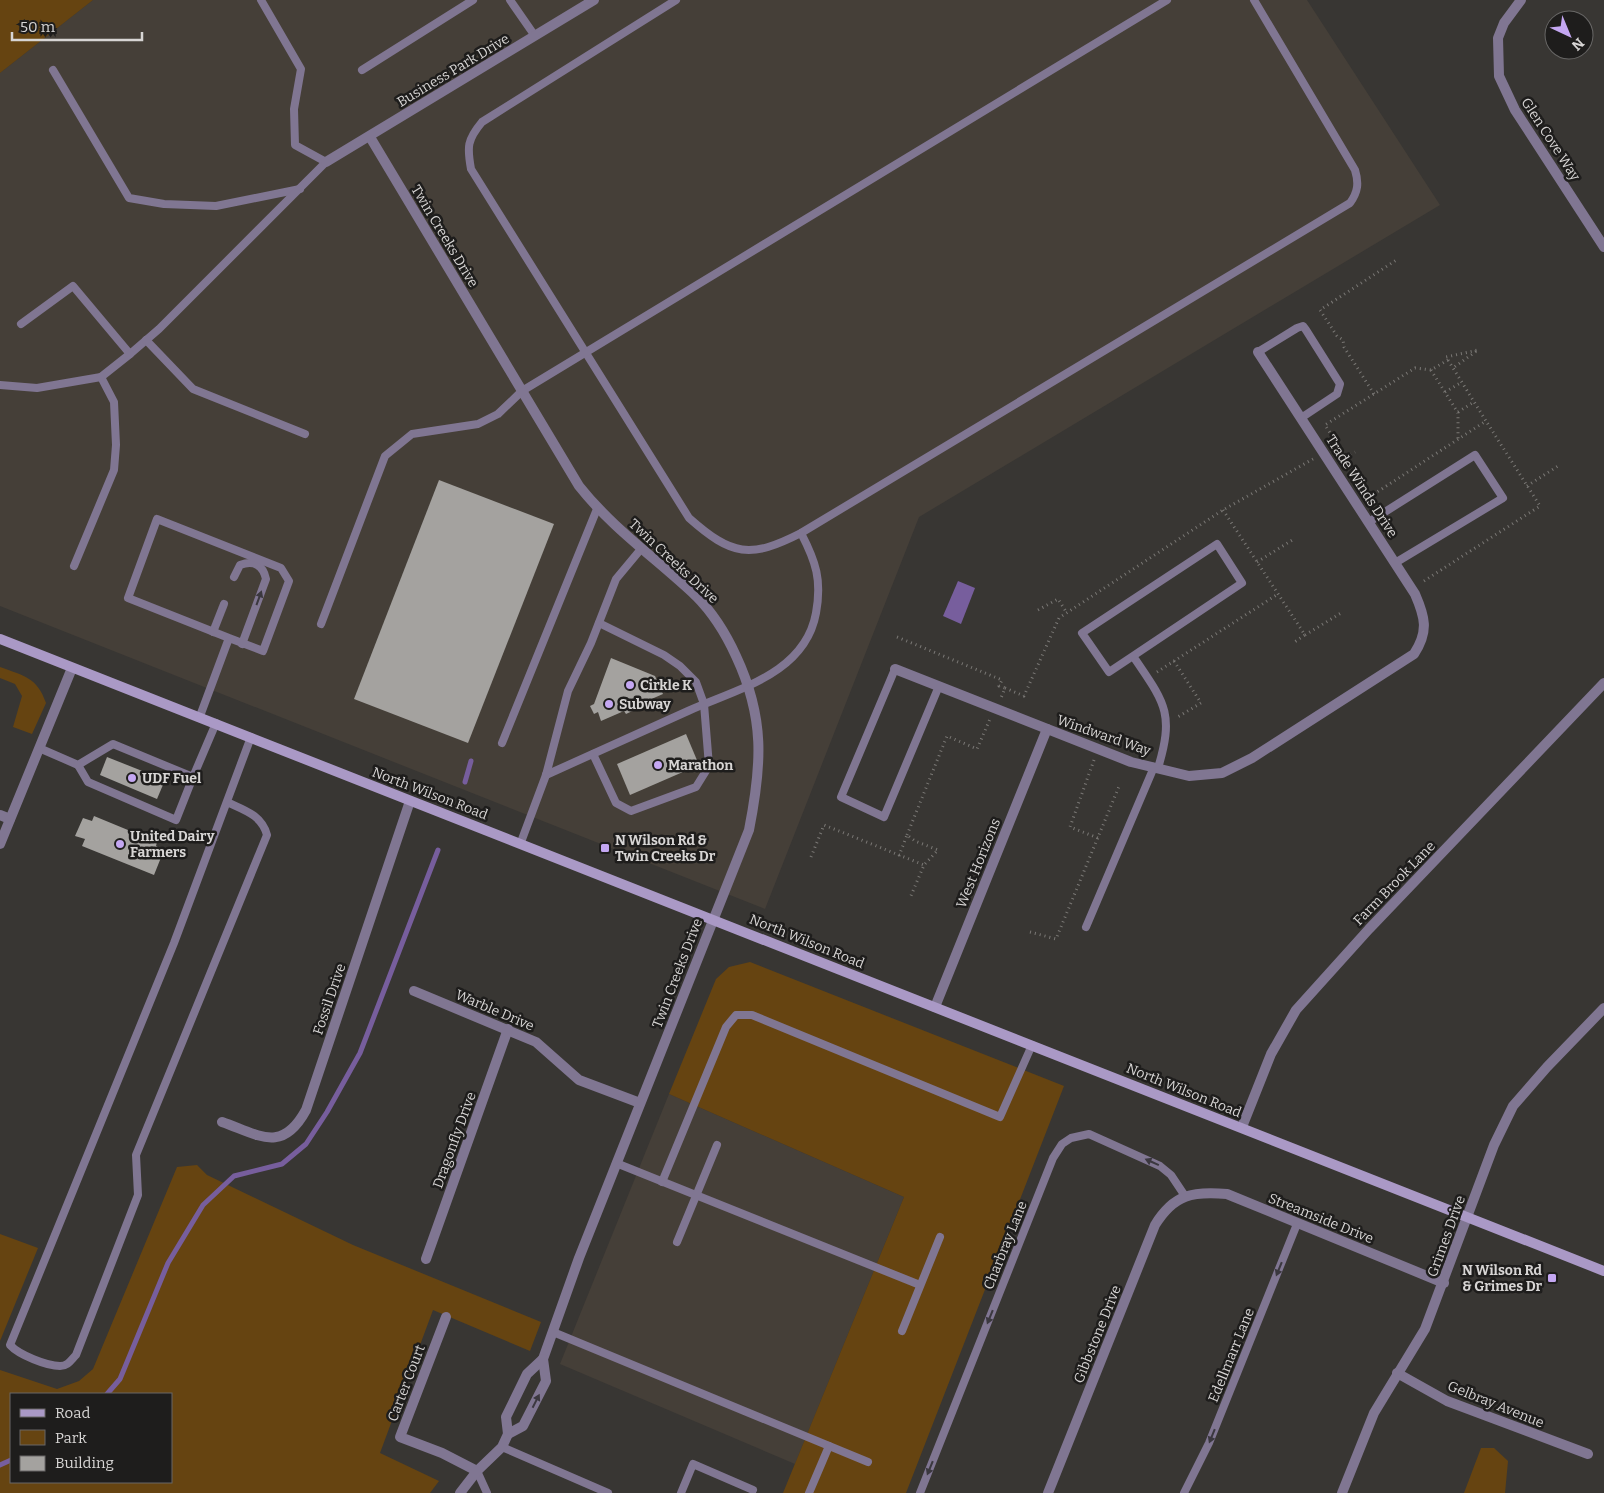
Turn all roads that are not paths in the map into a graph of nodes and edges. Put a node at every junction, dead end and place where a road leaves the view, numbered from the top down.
1 (261, 0) edge
2 (474, 0) edge
3 (510, 0) edge
4 (594, 0) edge
5 (676, 0) edge
6 (1167, 0) edge
7 (1254, 0) edge
8 (1522, 0) edge
9 (534, 36) junction
10 (53, 70) dead end
11 (362, 70) dead end
12 (370, 137) junction
13 (326, 162) junction
14 (300, 189) junction
15 (1604, 247) edge
16 (22, 324) dead end
17 (146, 340) junction
18 (587, 352) junction
19 (1258, 352) joint
20 (130, 354) junction
21 (101, 377) junction
22 (0, 385) edge
23 (522, 391) junction
24 (1301, 418) junction
25 (305, 434) dead end
26 (597, 509) junction
27 (1369, 522) junction
28 (801, 533) junction
29 (640, 549) junction
30 (1395, 563) junction
31 (74, 566) dead end
32 (234, 577) dead end
33 (224, 604) dead end
34 (599, 623) junction
35 (320, 624) dead end
36 (213, 632) junction
37 (229, 638) junction
38 (0, 639) edge
39 (1423, 641) joint
40 (242, 644) junction
41 (1133, 656) junction
42 (72, 668) junction
43 (895, 669) joint
44 (1604, 682) edge
45 (750, 686) junction
46 (939, 686) junction
47 (704, 704) junction
48 (200, 716) junction
49 (216, 723) junction
50 (1047, 730) junction
51 (251, 737) junction
52 (502, 743) dead end
53 (39, 748) junction
54 (593, 754) junction
55 (78, 765) junction
56 (1156, 768) junction
57 (546, 776) junction
58 (193, 777) junction
59 (410, 801) junction
60 (227, 802) junction
61 (0, 815) edge
62 (10, 819) junction
63 (521, 842) junction
64 (0, 844) edge
65 (713, 919) junction
66 (1086, 927) dead end
67 (414, 991) dead end
68 (935, 1006) junction
69 (1604, 1008) edge
70 (508, 1029) junction
71 (1032, 1044) junction
72 (640, 1103) junction
73 (222, 1122) dead end
74 (1242, 1128) junction
75 (717, 1144) dead end
76 (616, 1163) junction
77 (662, 1182) junction
78 (696, 1195) junction
79 (1185, 1196) junction
80 (1467, 1217) junction
81 (1298, 1224) junction
82 (940, 1237) dead end
83 (677, 1242) dead end
84 (426, 1260) dead end
85 (1604, 1271) edge
86 (1444, 1283) junction
87 (920, 1285) junction
88 (446, 1317) dead end
89 (902, 1331) dead end
90 (553, 1332) junction
91 (543, 1359) junction
92 (1397, 1373) junction
93 (508, 1434) junction
94 (829, 1446) junction
95 (502, 1447) junction
96 (1588, 1454) dead end
97 (868, 1462) dead end
98 (478, 1471) junction
99 (754, 1490) dead end
100 (460, 1493) edge
101 (487, 1493) edge
102 (608, 1493) edge
103 (681, 1493) edge
104 (809, 1493) edge
105 (920, 1493) edge
106 (1048, 1493) edge
107 (1184, 1493) edge
108 (1342, 1493) edge

1 - 13 lane
2 - 11 lane
3 - 9 lane
4 - 9 street, Business Park Drive
5 - 18 lane
6 - 18 lane
7 - 28 lane
8 - 15 street, Glen Cove Way
9 - 12 street, Business Park Drive
10 - 14 lane
12 - 13 street, Business Park Drive
12 - 23 street, Twin Creeks Drive
13 - 14 lane
14 - 17 lane
16 - 20 lane
17 - 20 lane
17 - 25 lane
18 - 23 lane
18 - 28 lane
19 - 24 street, Trade Winds Drive
19 - 24 lane
20 - 21 lane
21 - 22 lane
21 - 31 lane
23 - 26 street, Twin Creeks Drive
23 - 35 lane
24 - 27 street, Trade Winds Drive
26 - 29 street, Twin Creeks Drive
26 - 52 lane
27 - 30 street, Trade Winds Drive
27 - 30 lane
28 - 45 lane
29 - 34 lane
29 - 45 street, Twin Creeks Drive
30 - 39 street, Trade Winds Drive
40 -> 32 lane
33 - 36 lane
34 - 47 lane
34 - 57 lane
36 - 37 lane
36 - 40 lane
37 - 40 lane
37 - 48 lane
38 - 42 main road, North Wilson Road
39 - 56 street, Windward Way
41 - 41 lane
41 - 56 lane
42 - 48 main road, North Wilson Road
42 - 53 street
43 - 46 street, Windward Way
43 - 46 lane
44 - 74 street, Farm Brook Lane
45 - 47 lane
45 - 65 street, Twin Creeks Drive
46 - 50 street, Windward Way
47 - 54 lane
47 - 54 lane
48 - 49 main road, North Wilson Road
49 - 51 main road, North Wilson Road
49 - 58 lane
50 - 56 street, Windward Way
50 - 68 street, West Horizons
51 - 59 main road, North Wilson Road
51 - 60 lane
53 - 55 lane
53 - 62 street
54 - 57 lane
55 - 58 lane
55 - 58 lane
56 - 66 lane
57 - 63 lane
59 - 63 main road, North Wilson Road
59 - 73 street, Fossil Drive
60 - 60 lane
61 - 62 street
62 - 64 street
63 - 65 main road, North Wilson Road
65 - 68 main road, North Wilson Road
65 - 72 street, Twin Creeks Drive
67 - 70 street, Warble Drive
68 - 71 main road, North Wilson Road
69 - 80 street, Grimes Drive
70 - 72 street, Warble Drive
70 - 84 street, Dragonfly Drive
71 - 74 main road, North Wilson Road
71 - 77 lane
72 - 76 street, Twin Creeks Drive
74 - 80 main road, North Wilson Road
75 - 78 lane
76 - 77 lane
76 - 90 street, Twin Creeks Drive
77 - 78 lane
78 - 83 lane
78 - 87 lane
79 - 81 street, Streamside Drive
79 -> 105 lane, Charbray Lane
79 - 106 street, Gibbstone Drive
80 - 85 main road, North Wilson Road
80 - 86 street, Grimes Drive
81 - 86 street, Streamside Drive
81 -> 107 lane, Edellmarr Lane
82 - 87 lane
86 - 92 street, Grimes Drive
87 - 89 lane
88 - 98 street, Carter Court
90 - 91 street, Twin Creeks Drive
90 - 94 lane
91 - 93 street, Twin Creeks Drive
93 -> 91 street, Twin Creeks Drive
92 - 96 street, Gelbray Avenue
92 - 108 street, Grimes Drive
93 - 95 street, Twin Creeks Drive
94 - 97 lane
94 - 104 lane
95 - 98 street, Twin Creeks Drive
95 - 102 lane
98 - 100 street, Twin Creeks Drive
98 - 101 lane
99 - 103 lane

